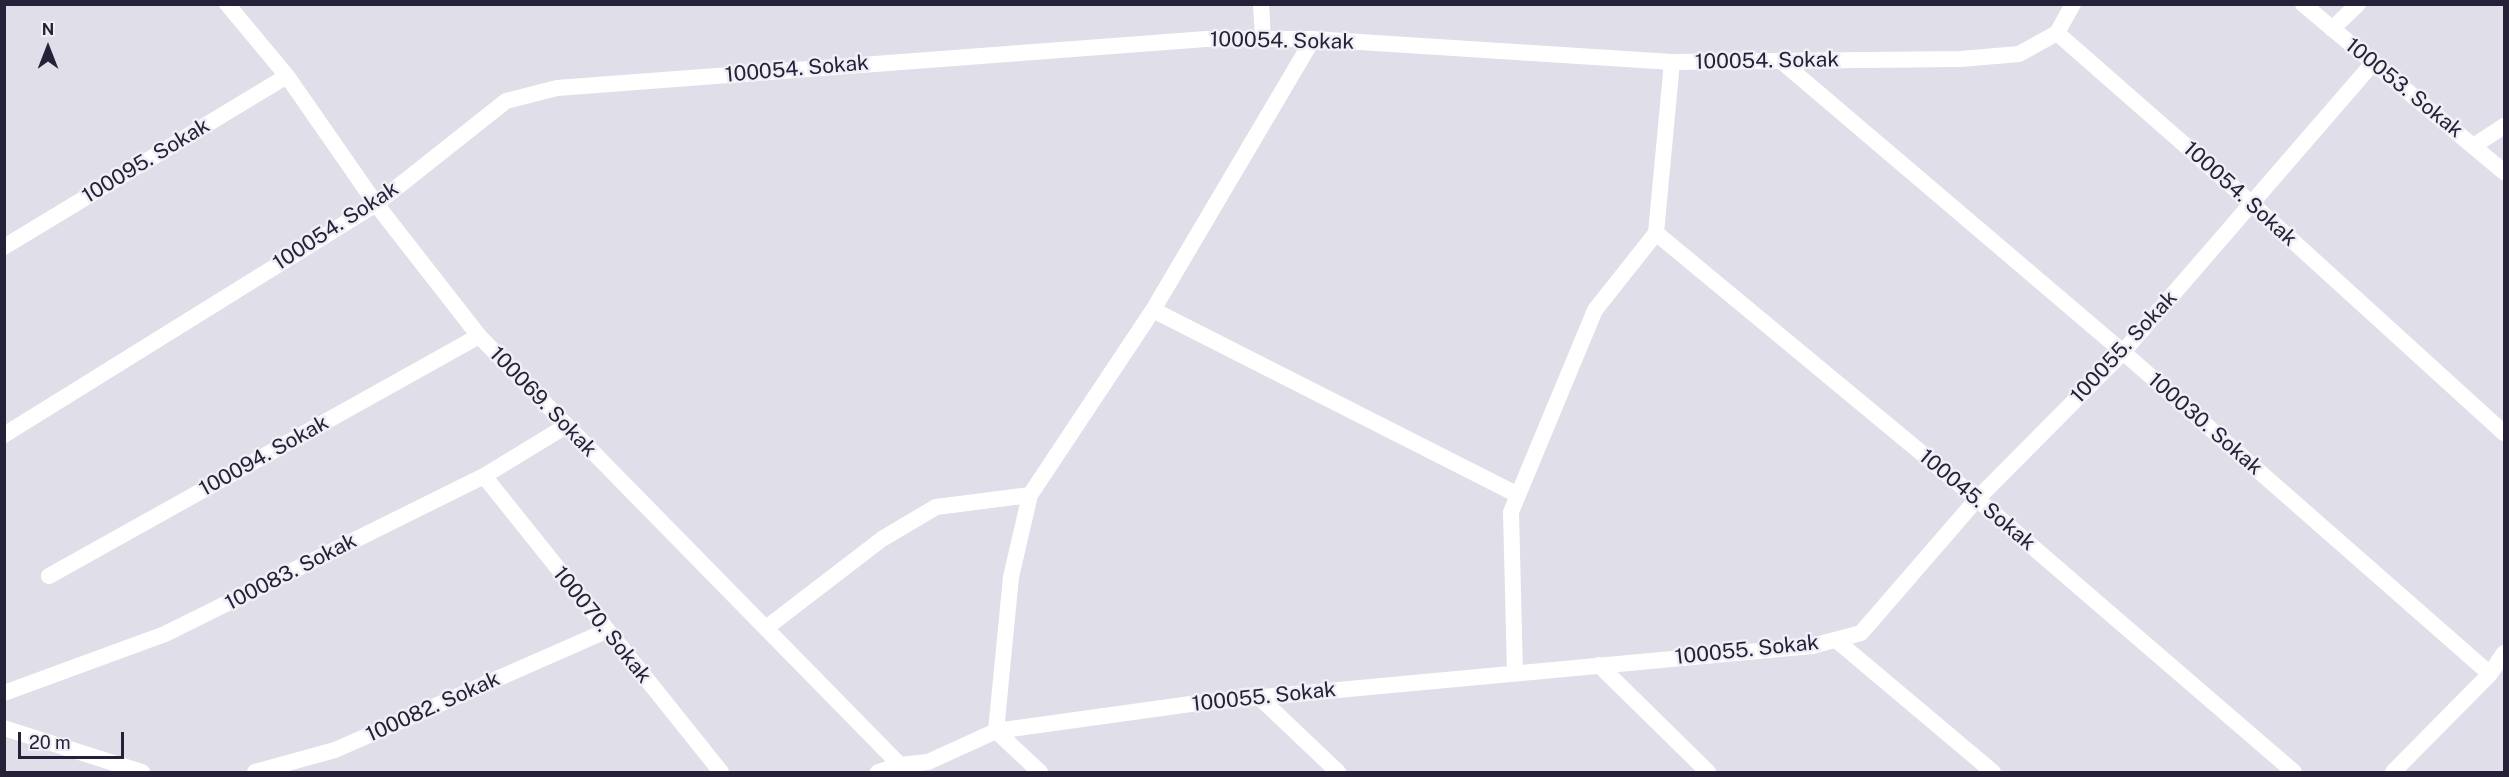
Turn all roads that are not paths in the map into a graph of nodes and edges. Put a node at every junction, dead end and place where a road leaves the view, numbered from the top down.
1 (226, 4) edge
2 (1262, 4) edge
3 (2073, 4) edge
4 (2303, 4) edge
5 (2358, 4) edge
6 (2331, 29) junction
7 (2056, 33) junction
8 (1263, 39) junction
9 (1313, 39) junction
10 (1781, 61) junction
11 (1672, 62) junction
12 (2373, 63) junction
13 (287, 76) junction
14 (2505, 126) edge
15 (2475, 146) junction
16 (2505, 172) edge
17 (2251, 202) junction
18 (376, 204) junction
19 (1656, 234) junction
20 (4, 247) edge
21 (1153, 310) junction
22 (479, 336) junction
23 (2124, 352) junction
24 (566, 426) junction
25 (2505, 433) edge
26 (4, 435) edge
27 (484, 476) junction
28 (1030, 495) junction
29 (1518, 495) junction
30 (1977, 499) junction
31 (49, 576) dead end
32 (766, 628) junction
33 (606, 632) junction
34 (1836, 640) junction
35 (2505, 653) edge
36 (1599, 665) junction
37 (1515, 673) junction
38 (2490, 674) junction
39 (4, 693) edge
40 (1259, 698) junction
41 (4, 728) edge
42 (996, 731) junction
43 (900, 765) junction
44 (142, 772) edge
45 (255, 772) edge
46 (721, 772) edge
47 (878, 772) edge
48 (1040, 772) edge
49 (1338, 772) edge
50 (1708, 772) edge
51 (1993, 772) edge
52 (2294, 772) edge
53 (2393, 772) edge

1 - 13 street, 100069. Sokak
2 - 8 street
3 - 7 street
4 - 6 street, 100053. Sokak
5 - 6 street
6 - 12 street, 100053. Sokak
7 - 10 street, 100054. Sokak
7 - 17 street, 100054. Sokak
8 - 9 street, 100054. Sokak
8 - 18 street, 100054. Sokak
9 - 11 street, 100054. Sokak
9 - 21 street
10 - 11 street, 100054. Sokak
10 - 23 street, 100030. Sokak
11 - 19 street
12 - 15 street, 100053. Sokak
12 - 17 street, 100055. Sokak
13 - 18 street, 100069. Sokak
13 - 20 street, 100095. Sokak
14 - 15 street
15 - 16 street, 100053. Sokak
17 - 23 street, 100055. Sokak
17 - 25 street, 100054. Sokak
18 - 22 street, 100069. Sokak
18 - 26 street, 100054. Sokak
19 - 29 street
19 - 30 street, 100045. Sokak
21 - 28 street
21 - 29 street
22 - 24 street, 100069. Sokak
22 - 31 street, 100094. Sokak
23 - 30 street, 100055. Sokak
23 - 38 street, 100030. Sokak
24 - 27 street, 100083. Sokak
24 - 32 street, 100069. Sokak
27 - 33 street, 100070. Sokak
27 - 39 street, 100083. Sokak
28 - 32 street
28 - 42 street
29 - 37 street
30 - 34 street, 100055. Sokak
30 - 52 street, 100045. Sokak
32 - 43 street, 100069. Sokak
33 - 45 street, 100082. Sokak
33 - 46 street, 100070. Sokak
34 - 36 street, 100055. Sokak
34 - 51 street
35 - 38 street
36 - 37 street, 100055. Sokak
36 - 50 street
37 - 40 street, 100055. Sokak
38 - 53 street
40 - 42 street, 100055. Sokak
40 - 49 street
41 - 44 street
42 - 43 street, 100055. Sokak
42 - 48 street
43 - 47 street, 100055. Sokak

